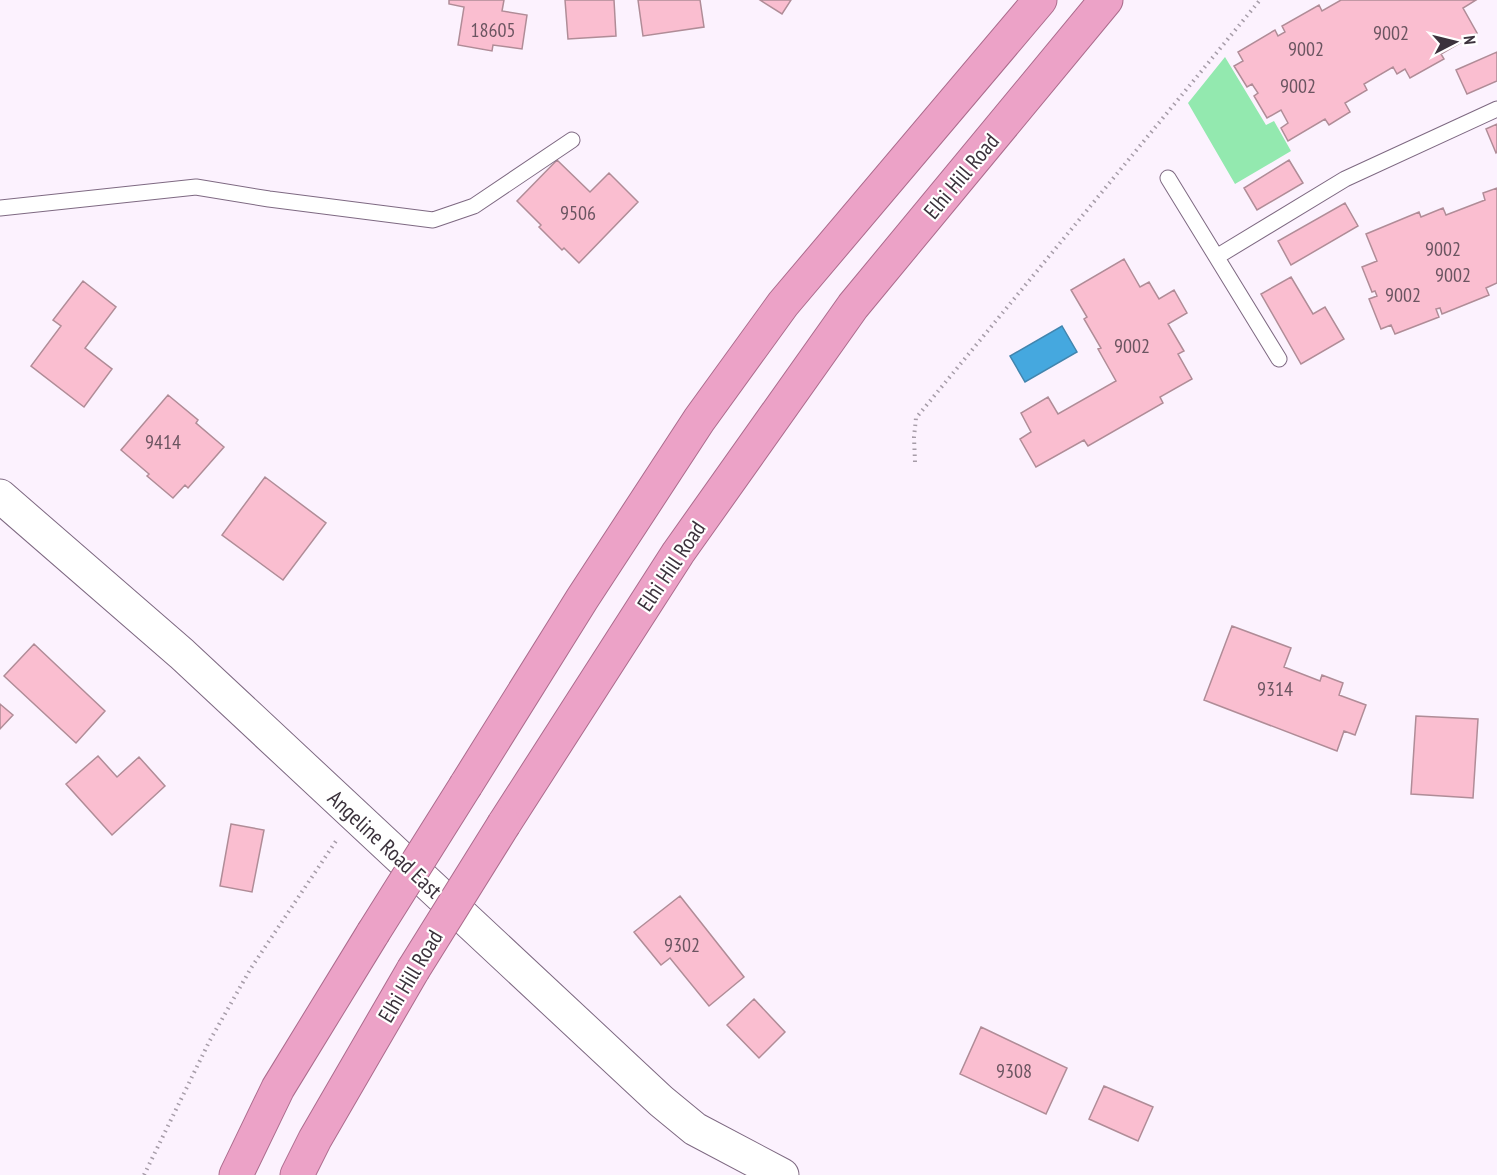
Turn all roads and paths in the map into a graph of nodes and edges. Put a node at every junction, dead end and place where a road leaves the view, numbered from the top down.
1 (1040, 0) edge
2 (1106, 0) edge
3 (1260, 0) edge
4 (1497, 109) edge
5 (572, 140) dead end
6 (1168, 178) dead end
7 (0, 208) edge
8 (1218, 256) junction
9 (1279, 359) dead end
10 (915, 462) dead end
11 (0, 496) edge
12 (236, 1175) edge
13 (297, 1175) edge
14 (782, 1175) edge

1 - 12 highway, bridge
2 - 13 highway, Elhi Hill Road, bridge
3 - 10 path
4 - 8 lane
5 - 7 lane
6 - 8 lane
8 - 9 lane
11 - 14 street, Angeline Road East

